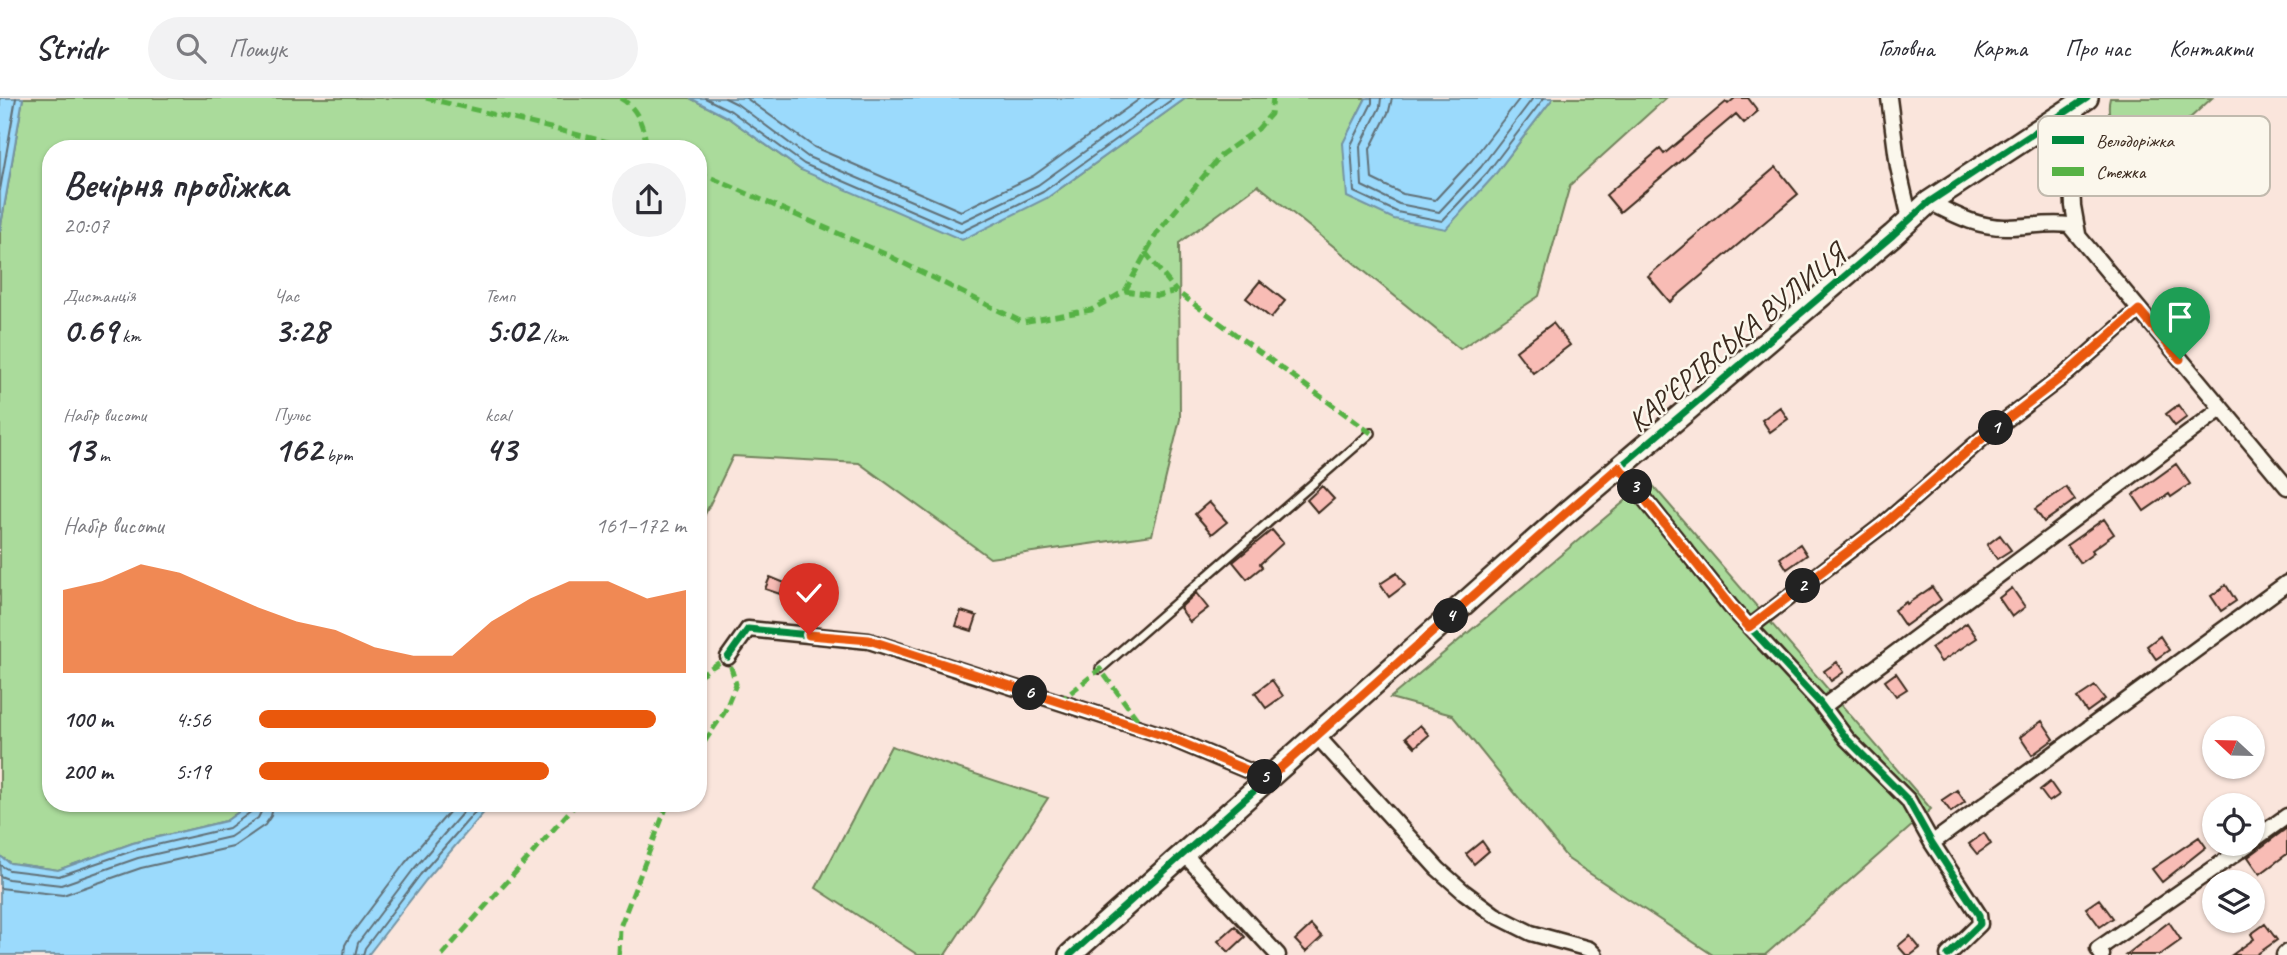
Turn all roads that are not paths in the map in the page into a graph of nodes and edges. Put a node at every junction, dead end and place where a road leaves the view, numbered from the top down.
1 (1889, 98) edge
2 (2082, 101) edge
3 (2059, 116) edge
4 (2038, 130) edge
5 (2073, 196) edge
6 (1929, 202) junction
7 (1910, 219) junction
8 (2078, 235) junction
9 (2139, 310) junction
10 (2221, 409) junction
11 (1371, 433) dead end
12 (1619, 467) junction
13 (2287, 487) edge
14 (2287, 583) edge
15 (1749, 627) junction
16 (728, 657) dead end
17 (1100, 669) dead end
18 (1823, 707) junction
19 (1317, 736) junction
20 (1268, 779) junction
21 (2287, 816) edge
22 (2265, 832) edge
23 (1932, 843) junction
24 (1184, 854) junction
25 (2232, 856) edge
26 (2100, 952) edge
27 (1070, 955) edge
28 (1278, 955) edge
29 (1595, 955) edge
30 (1948, 955) edge

1 - 7 street
2 - 3 street, КАР'ЄРІВСЬКА ВУЛИЦЯ
4 - 6 street, КАР'ЄРІВСЬКА ВУЛИЦЯ
5 - 8 street
6 - 7 street, КАР'ЄРІВСЬКА ВУЛИЦЯ
6 - 8 street
7 - 12 street, КАР'ЄРІВСЬКА ВУЛИЦЯ
8 - 9 street
9 - 10 street
9 - 15 street
10 - 13 street
10 - 18 street
11 - 17 lane
12 - 15 street
12 - 19 street, КАР'ЄРІВСЬКА ВУЛИЦЯ
14 - 23 street
15 - 18 street
16 - 20 street
18 - 23 street
19 - 20 street, КАР'ЄРІВСЬКА ВУЛИЦЯ
19 - 29 street
20 - 24 street, КАР'ЄРІВСЬКА ВУЛИЦЯ
21 - 22 street
23 - 30 street
24 - 27 street, КАР'ЄРІВСЬКА ВУЛИЦЯ
24 - 28 street
25 - 26 street

